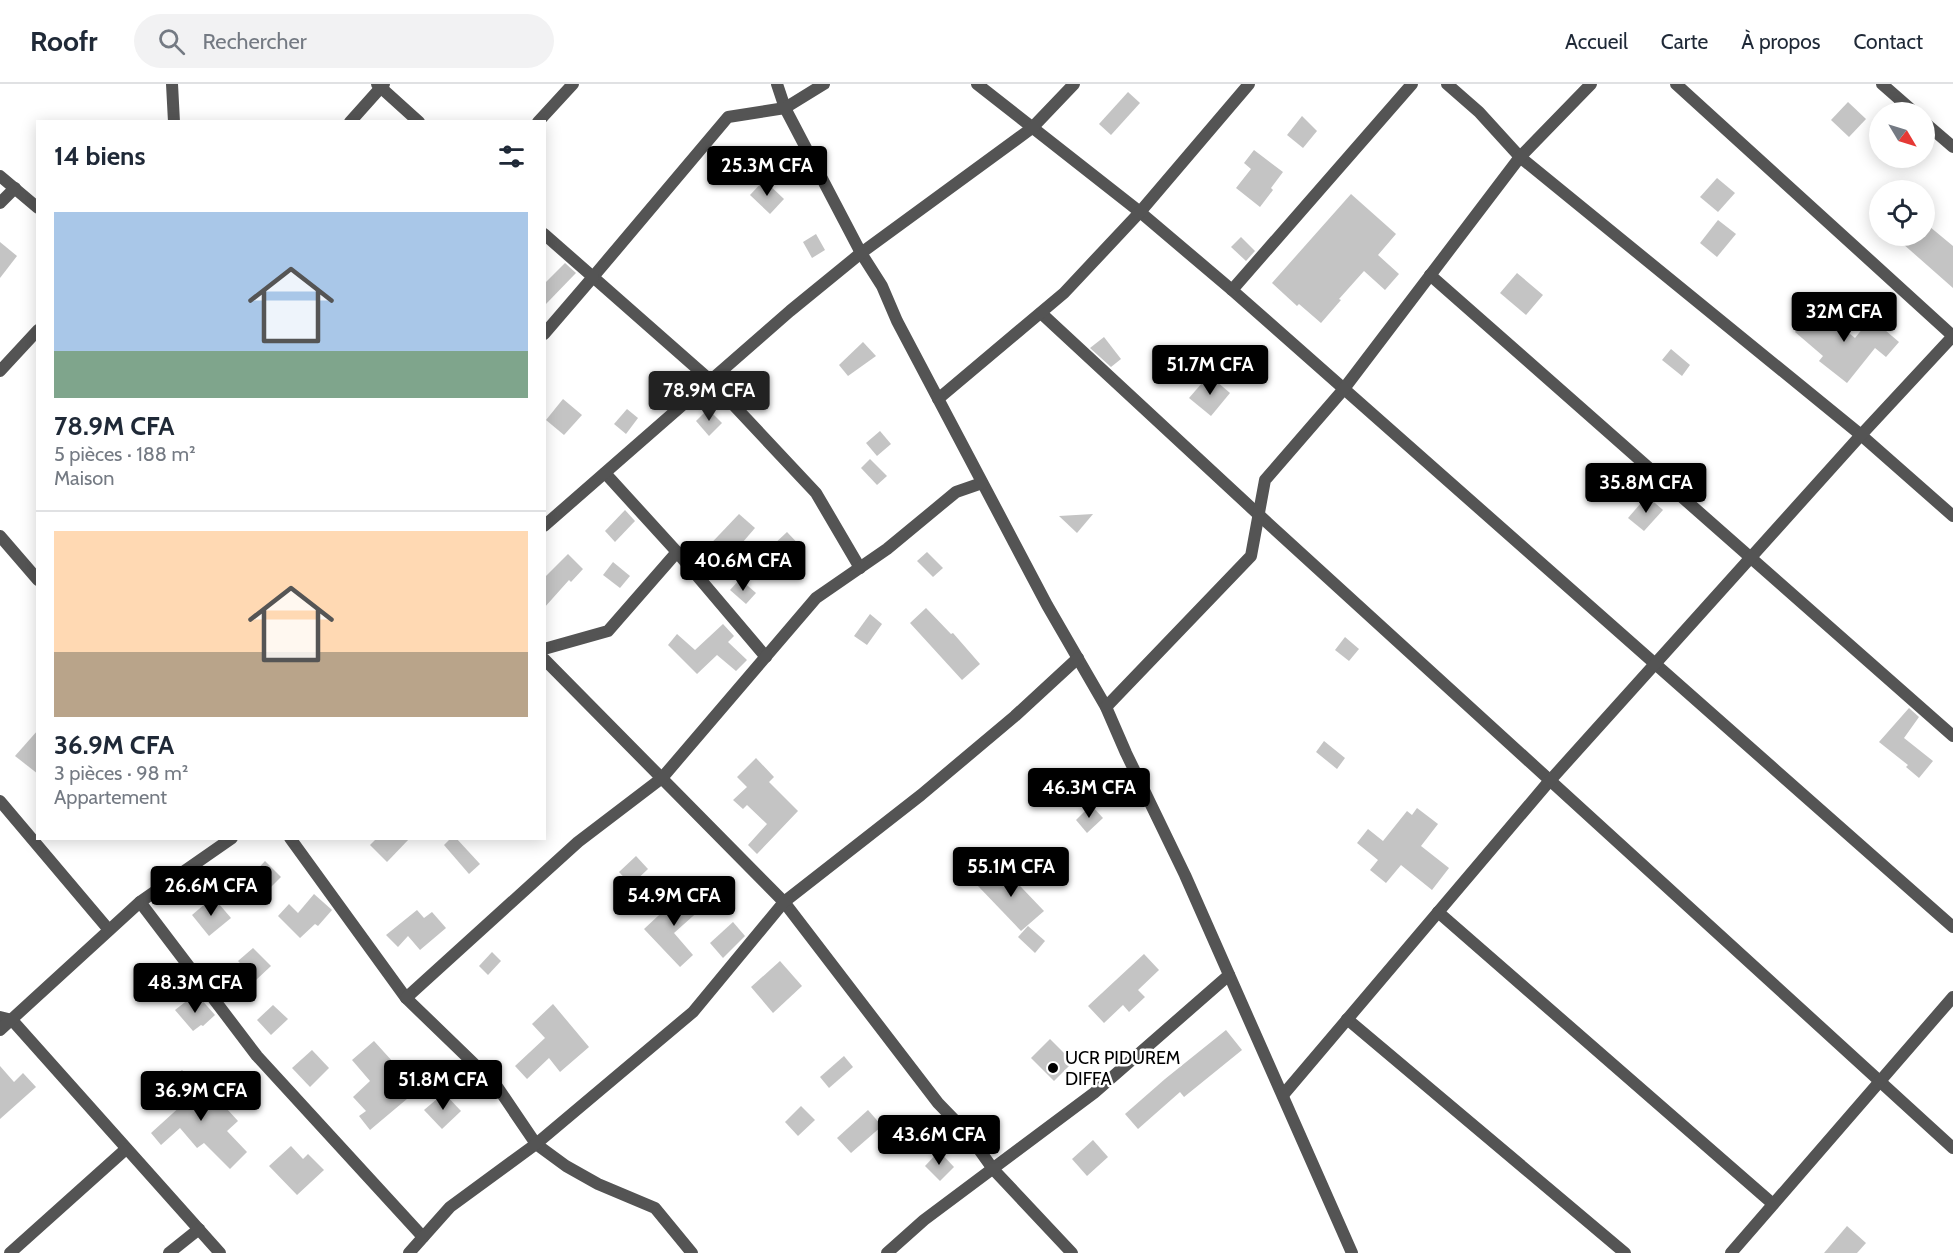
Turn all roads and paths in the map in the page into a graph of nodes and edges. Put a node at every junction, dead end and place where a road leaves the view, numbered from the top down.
1 (172, 84) edge
2 (573, 84) edge
3 (777, 84) edge
4 (824, 84) edge
5 (977, 84) edge
6 (1074, 84) edge
7 (1249, 84) edge
8 (1412, 84) edge
9 (1446, 84) edge
10 (1591, 84) edge
11 (1676, 84) edge
12 (1882, 84) edge
13 (381, 85) edge
14 (1903, 102) edge
15 (785, 108) junction
16 (174, 120) edge
17 (352, 120) edge
18 (417, 120) edge
19 (540, 120) edge
20 (1032, 128) junction
21 (1935, 131) edge
22 (1953, 147) edge
23 (1520, 157) junction
24 (0, 176) edge
25 (15, 188) junction
26 (0, 203) edge
27 (36, 206) edge
28 (1140, 212) junction
29 (546, 236) edge
30 (861, 253) junction
31 (1430, 275) junction
32 (592, 277) junction
33 (1232, 290) junction
34 (1041, 313) junction
35 (36, 332) edge
36 (546, 332) edge
37 (1953, 336) edge
38 (0, 371) edge
39 (710, 381) junction
40 (1342, 390) junction
41 (938, 399) junction
42 (1862, 435) junction
43 (605, 473) junction
44 (982, 483) junction
45 (1259, 515) junction
46 (1953, 516) edge
47 (546, 524) edge
48 (0, 536) edge
49 (677, 552) junction
50 (1751, 557) junction
51 (860, 568) junction
52 (36, 578) edge
53 (546, 648) edge
54 (766, 657) junction
55 (1078, 658) junction
56 (546, 661) edge
57 (1655, 664) junction
58 (1106, 707) junction
59 (1953, 736) edge
60 (662, 778) junction
61 (1550, 781) junction
62 (0, 801) edge
63 (229, 840) edge
64 (291, 840) edge
65 (140, 902) junction
66 (784, 902) junction
67 (1438, 912) junction
68 (1953, 927) edge
69 (109, 930) junction
70 (1229, 975) junction
71 (1953, 997) edge
72 (406, 998) junction
73 (6, 1019) edge
74 (1347, 1019) junction
75 (0, 1030) edge
76 (1880, 1081) junction
77 (1282, 1095) junction
78 (536, 1144) junction
79 (1953, 1148) edge
80 (126, 1149) junction
81 (993, 1169) junction
82 (1773, 1204) junction
83 (199, 1229) junction
84 (423, 1237) junction
85 (10, 1253) edge
86 (168, 1253) edge
87 (220, 1253) edge
88 (409, 1253) edge
89 (692, 1253) edge
90 (887, 1253) edge
91 (1072, 1253) edge
92 (1352, 1253) edge
93 (1625, 1253) edge
94 (1731, 1253) edge

1 - 16 street
2 - 19 street
3 - 15 street
4 - 15 street
5 - 20 street
6 - 20 street
7 - 28 street
8 - 33 street
9 - 23 street
10 - 23 street
11 - 37 street
12 - 14 street
13 - 17 street
13 - 18 street
15 - 30 street
15 - 32 street
20 - 28 street
20 - 30 street
21 - 22 street
23 - 31 street
23 - 42 street
24 - 25 street
25 - 26 street
25 - 27 street
28 - 33 street
28 - 34 street
29 - 32 street
30 - 39 street
30 - 41 street
31 - 40 street
31 - 50 street
32 - 36 street
32 - 39 street
33 - 40 street
34 - 41 street
34 - 45 street
35 - 38 street
37 - 42 street
39 - 43 street
39 - 51 street
40 - 45 street
40 - 57 street
41 - 44 street
42 - 46 street
42 - 50 street
43 - 47 street
43 - 49 street
44 - 51 street
44 - 55 street
45 - 58 street
45 - 61 street
48 - 52 street
49 - 53 street
49 - 54 street
50 - 57 street
50 - 59 street
51 - 54 street
54 - 60 street
55 - 58 street
55 - 66 street
56 - 60 street
57 - 61 street
57 - 68 street
58 - 70 street
60 - 66 street
60 - 72 street
61 - 67 street
61 - 76 street
62 - 69 street
63 - 65 street
64 - 72 street
65 - 69 street
65 - 84 street
66 - 78 street
66 - 81 street
67 - 74 street
67 - 82 street
69 - 73 street
70 - 77 street
70 - 81 street
71 - 76 street
72 - 78 street
73 - 75 street
73 - 80 street
74 - 77 street
74 - 93 street
76 - 79 street
76 - 82 street
77 - 92 street
78 - 84 street
78 - 89 street
80 - 83 street
80 - 85 street
81 - 90 street
81 - 91 street
82 - 94 street
83 - 86 street
83 - 87 street
84 - 88 street

